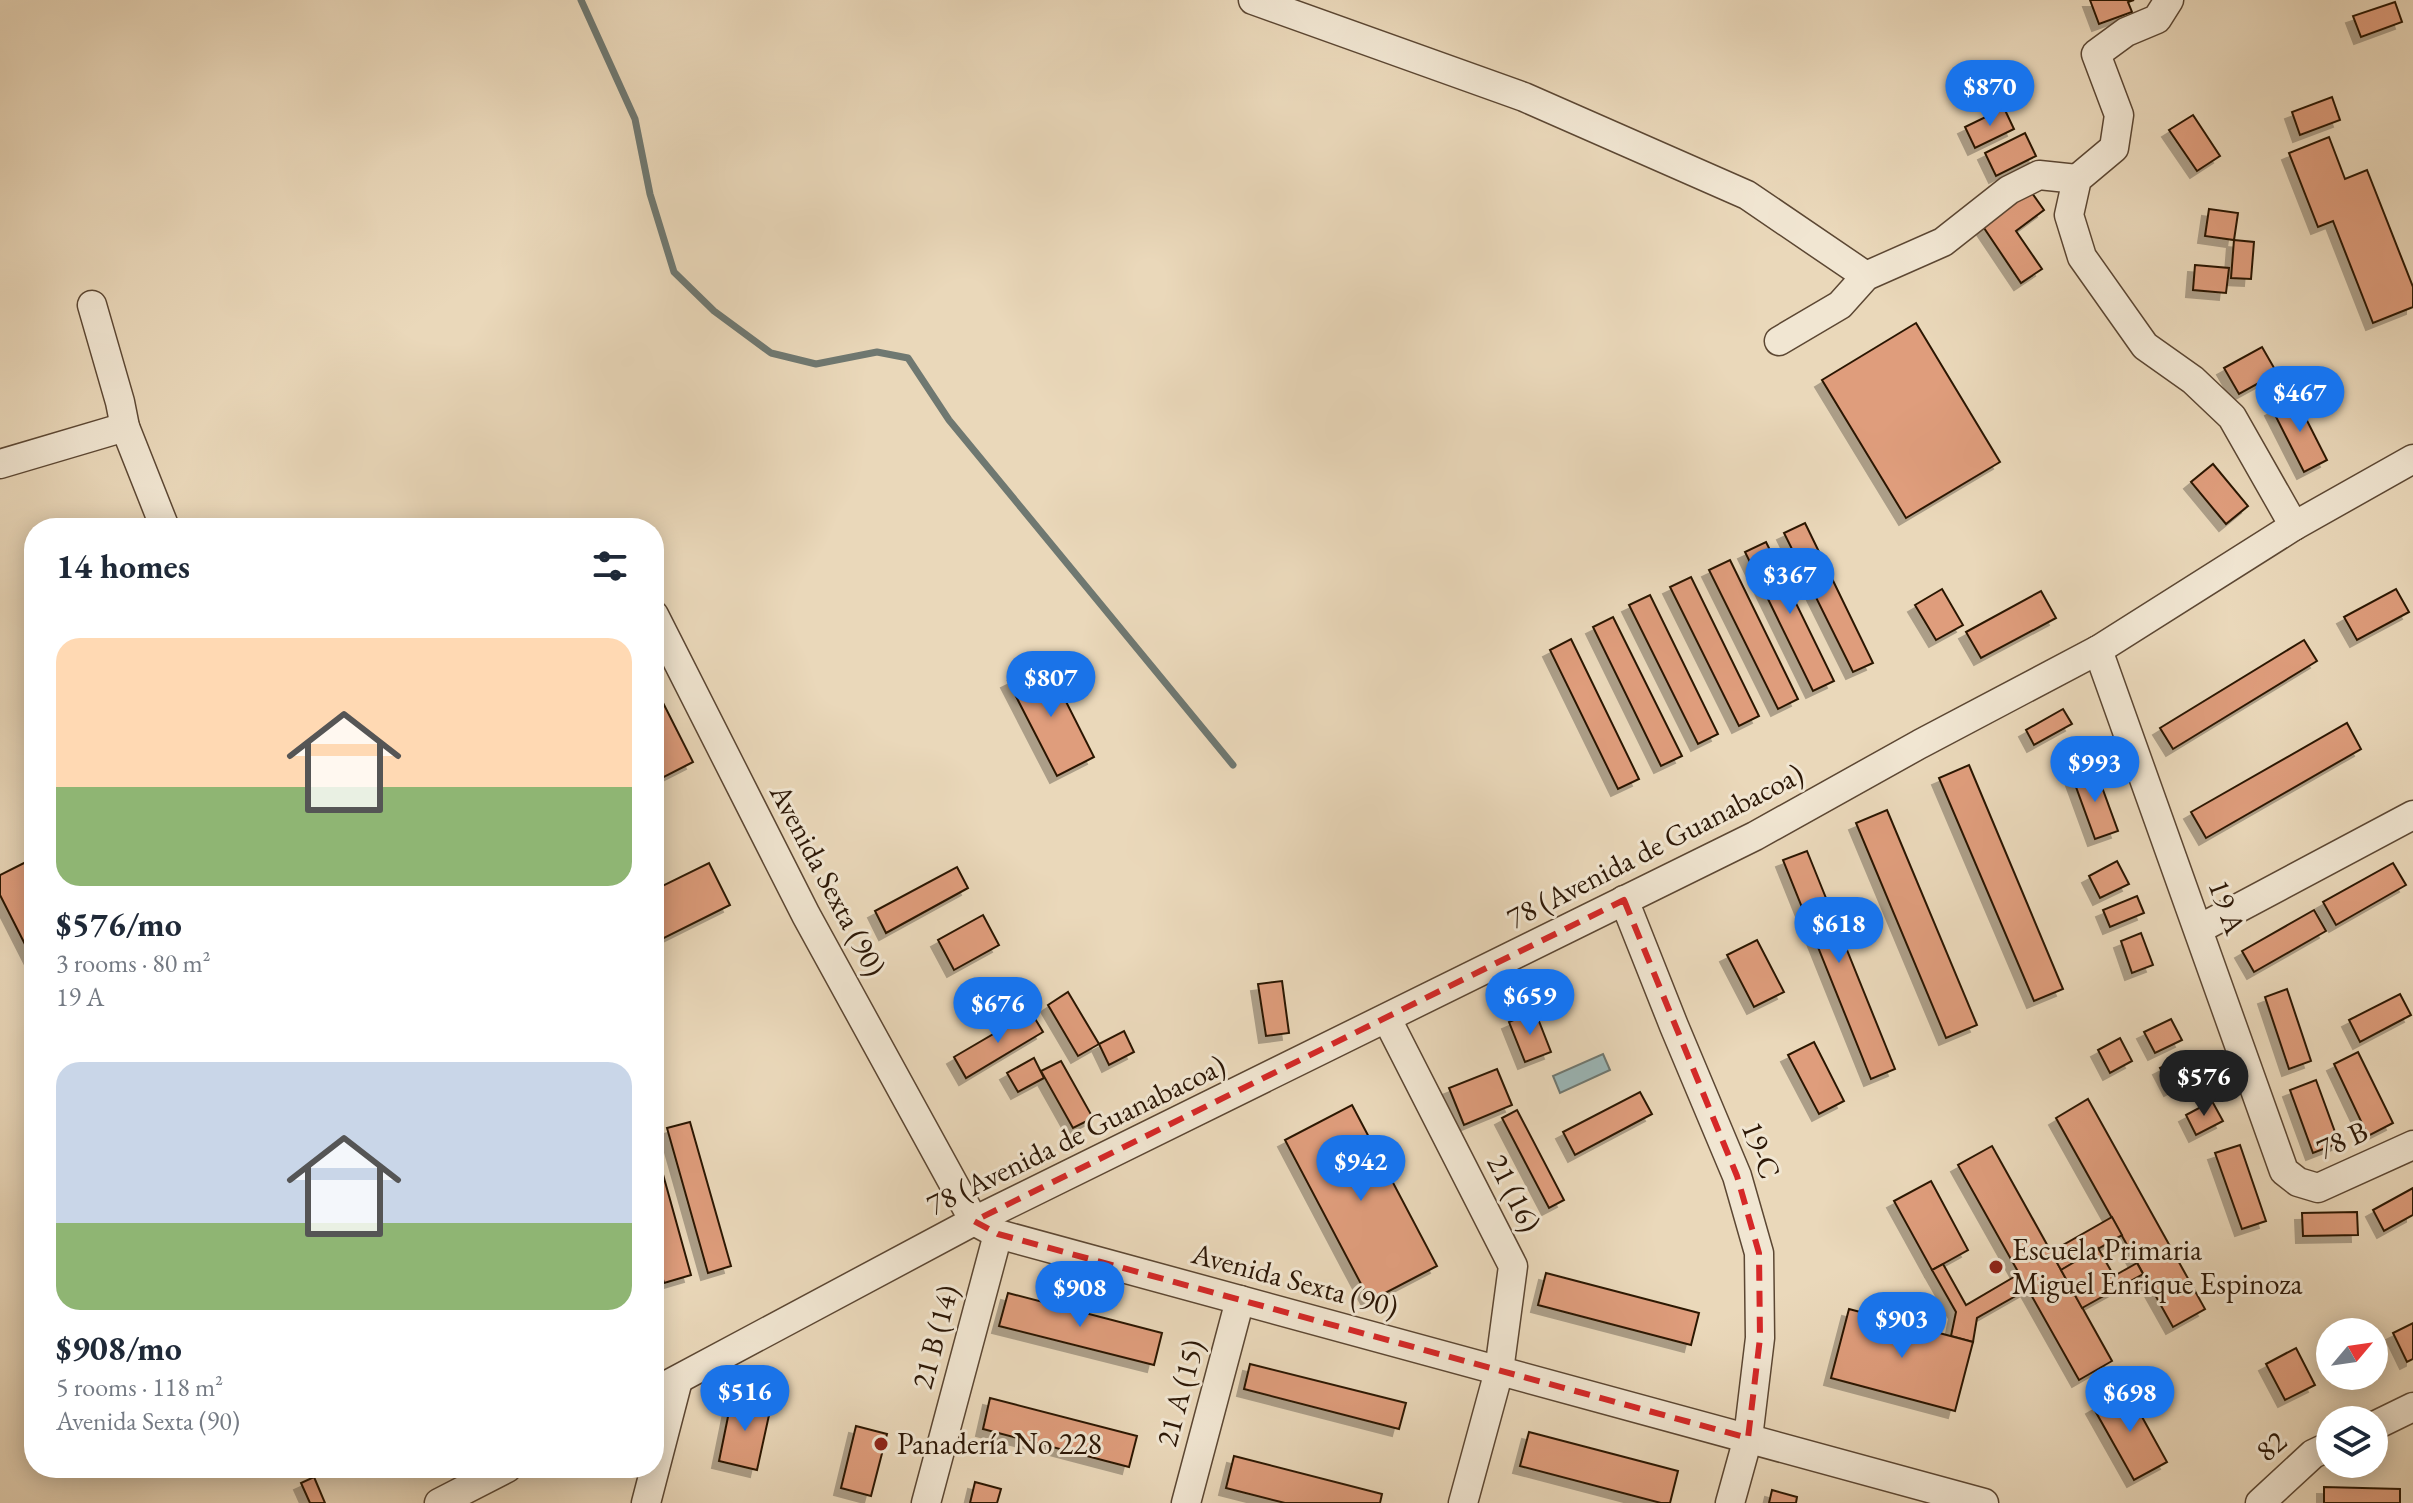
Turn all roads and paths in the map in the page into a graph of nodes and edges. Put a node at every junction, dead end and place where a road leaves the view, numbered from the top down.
1 (1253, 0) edge
2 (2169, 0) edge
3 (2077, 179) junction
4 (1866, 276) junction
5 (92, 305) dead end
6 (1779, 341) dead end
7 (125, 427) junction
8 (2413, 459) edge
9 (0, 464) edge
10 (161, 518) edge
11 (2294, 526) junction
12 (664, 635) edge
13 (2098, 650) junction
14 (2413, 815) edge
15 (1624, 900) junction
16 (2199, 929) junction
17 (1387, 1019) junction
18 (2413, 1145) edge
19 (2298, 1182) joint
20 (986, 1228) junction
21 (1240, 1300) junction
22 (1499, 1371) junction
23 (666, 1386) edge
24 (2413, 1407) edge
25 (2388, 1419) edge
26 (1748, 1438) junction
27 (2316, 1453) edge
28 (488, 1478) edge
29 (650, 1478) edge
30 (439, 1503) edge
31 (646, 1503) edge
32 (926, 1503) edge
33 (1186, 1503) edge
34 (1463, 1503) edge
35 (1730, 1503) edge
36 (1981, 1503) edge
37 (2260, 1503) edge

1 - 4 street
2 - 3 street
3 - 4 street
3 - 11 street
4 - 6 street
5 - 7 street
7 - 9 street
7 - 10 street
8 - 11 street, 78 (Avenida de Guanabacoa)
11 - 13 street, 78 (Avenida de Guanabacoa)
12 - 20 street, Avenida Sexta (90)
13 - 15 street, 78 (Avenida de Guanabacoa)
13 - 16 street, 19 A
14 - 16 street
15 - 17 street, 78 (Avenida de Guanabacoa)
15 - 26 street, 19-C
16 - 19 street, 19 A
17 - 20 street, 78 (Avenida de Guanabacoa)
17 - 22 street, 21 (16)
18 - 19 street, 78 B
20 - 21 street, Avenida Sexta (90)
20 - 23 street, 78 (Avenida de Guanabacoa)
20 - 32 street, 21 B (14)
21 - 22 street, Avenida Sexta (90)
21 - 33 street, 21 A (15)
22 - 26 street, Avenida Sexta (90)
22 - 34 street, 21 (16)
24 - 25 street
26 - 35 street, 19-C
26 - 36 street, Avenida Sexta (90)
27 - 37 street, 82
28 - 30 street
29 - 31 street

